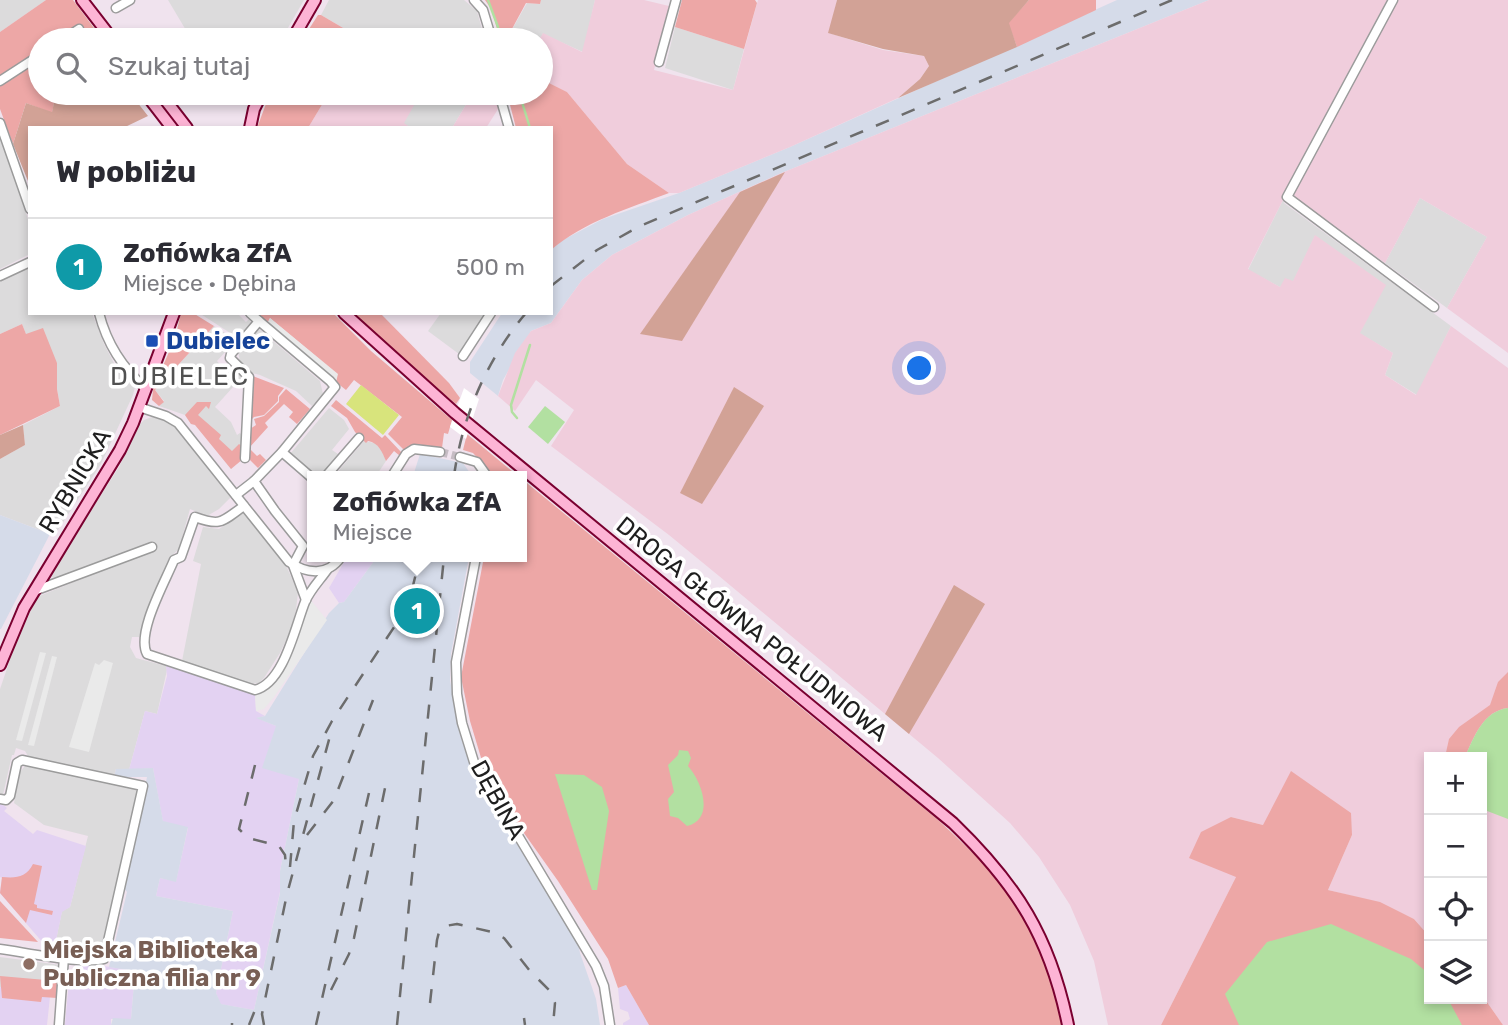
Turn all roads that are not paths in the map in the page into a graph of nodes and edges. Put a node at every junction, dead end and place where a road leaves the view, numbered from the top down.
1 (82, 0) edge
2 (130, 0) edge
3 (315, 0) edge
4 (474, 0) edge
5 (676, 0) edge
6 (1393, 0) edge
7 (117, 8) dead end
8 (104, 28) edge
9 (299, 28) edge
10 (489, 28) edge
11 (659, 62) dead end
12 (28, 63) edge
13 (0, 81) edge
14 (154, 105) edge
15 (169, 105) edge
16 (258, 105) edge
17 (502, 105) edge
18 (0, 123) edge
19 (170, 126) edge
20 (185, 126) edge
21 (250, 126) edge
22 (508, 126) edge
23 (28, 203) edge
24 (28, 263) edge
25 (0, 276) edge
26 (1434, 307) dead end
27 (100, 315) edge
28 (173, 315) edge
29 (252, 315) edge
30 (346, 315) edge
31 (490, 315) edge
32 (259, 321) junction
33 (463, 356) dead end
34 (146, 389) junction
35 (139, 407) junction
36 (359, 438) dead end
37 (282, 452) junction
38 (440, 452) tunnel mouth
39 (460, 457) tunnel mouth
40 (245, 458) dead end
41 (330, 471) edge
42 (396, 471) edge
43 (483, 471) edge
44 (526, 471) edge
45 (527, 472) edge
46 (307, 474) edge
47 (254, 481) junction
48 (236, 495) junction
49 (244, 506) junction
50 (152, 547) dead end
51 (337, 562) edge
52 (475, 562) edge
53 (293, 565) junction
54 (327, 570) junction
55 (34, 591) junction
56 (306, 600) junction
57 (0, 665) edge
58 (0, 799) edge
59 (0, 949) edge
60 (64, 957) junction
61 (60, 1025) edge
62 (610, 1025) edge
63 (1068, 1025) edge

1 - 8 main road
2 - 7 street
3 - 9 main road
4 - 10 street
5 - 11 street
6 - 26 street
12 - 13 street
14 - 19 main road
15 - 20 main road
16 - 21 main road
17 - 22 street
18 - 23 street
24 - 25 street
27 - 34 street
28 - 34 main road, RYBNICKA
29 - 32 street
30 - 44 main road, DROGA GŁÓWNA POŁUDNIOWA
31 - 33 street
32 - 37 street
32 - 40 street
34 - 35 main road, RYBNICKA
35 - 48 street
35 - 55 main road, RYBNICKA
36 - 41 street
37 - 46 street
37 - 47 street
38 - 42 street
39 - 43 street
45 - 63 main road, DROGA GŁÓWNA POŁUDNIOWA
47 - 48 street
47 - 53 street
48 - 49 street
49 - 53 street
49 - 56 street
50 - 55 street
51 - 54 street
52 - 62 street, DĘBINA
53 - 54 street
53 - 56 street
54 - 56 street
55 - 57 main road, RYBNICKA
58 - 60 street
59 - 60 street
60 - 61 street

